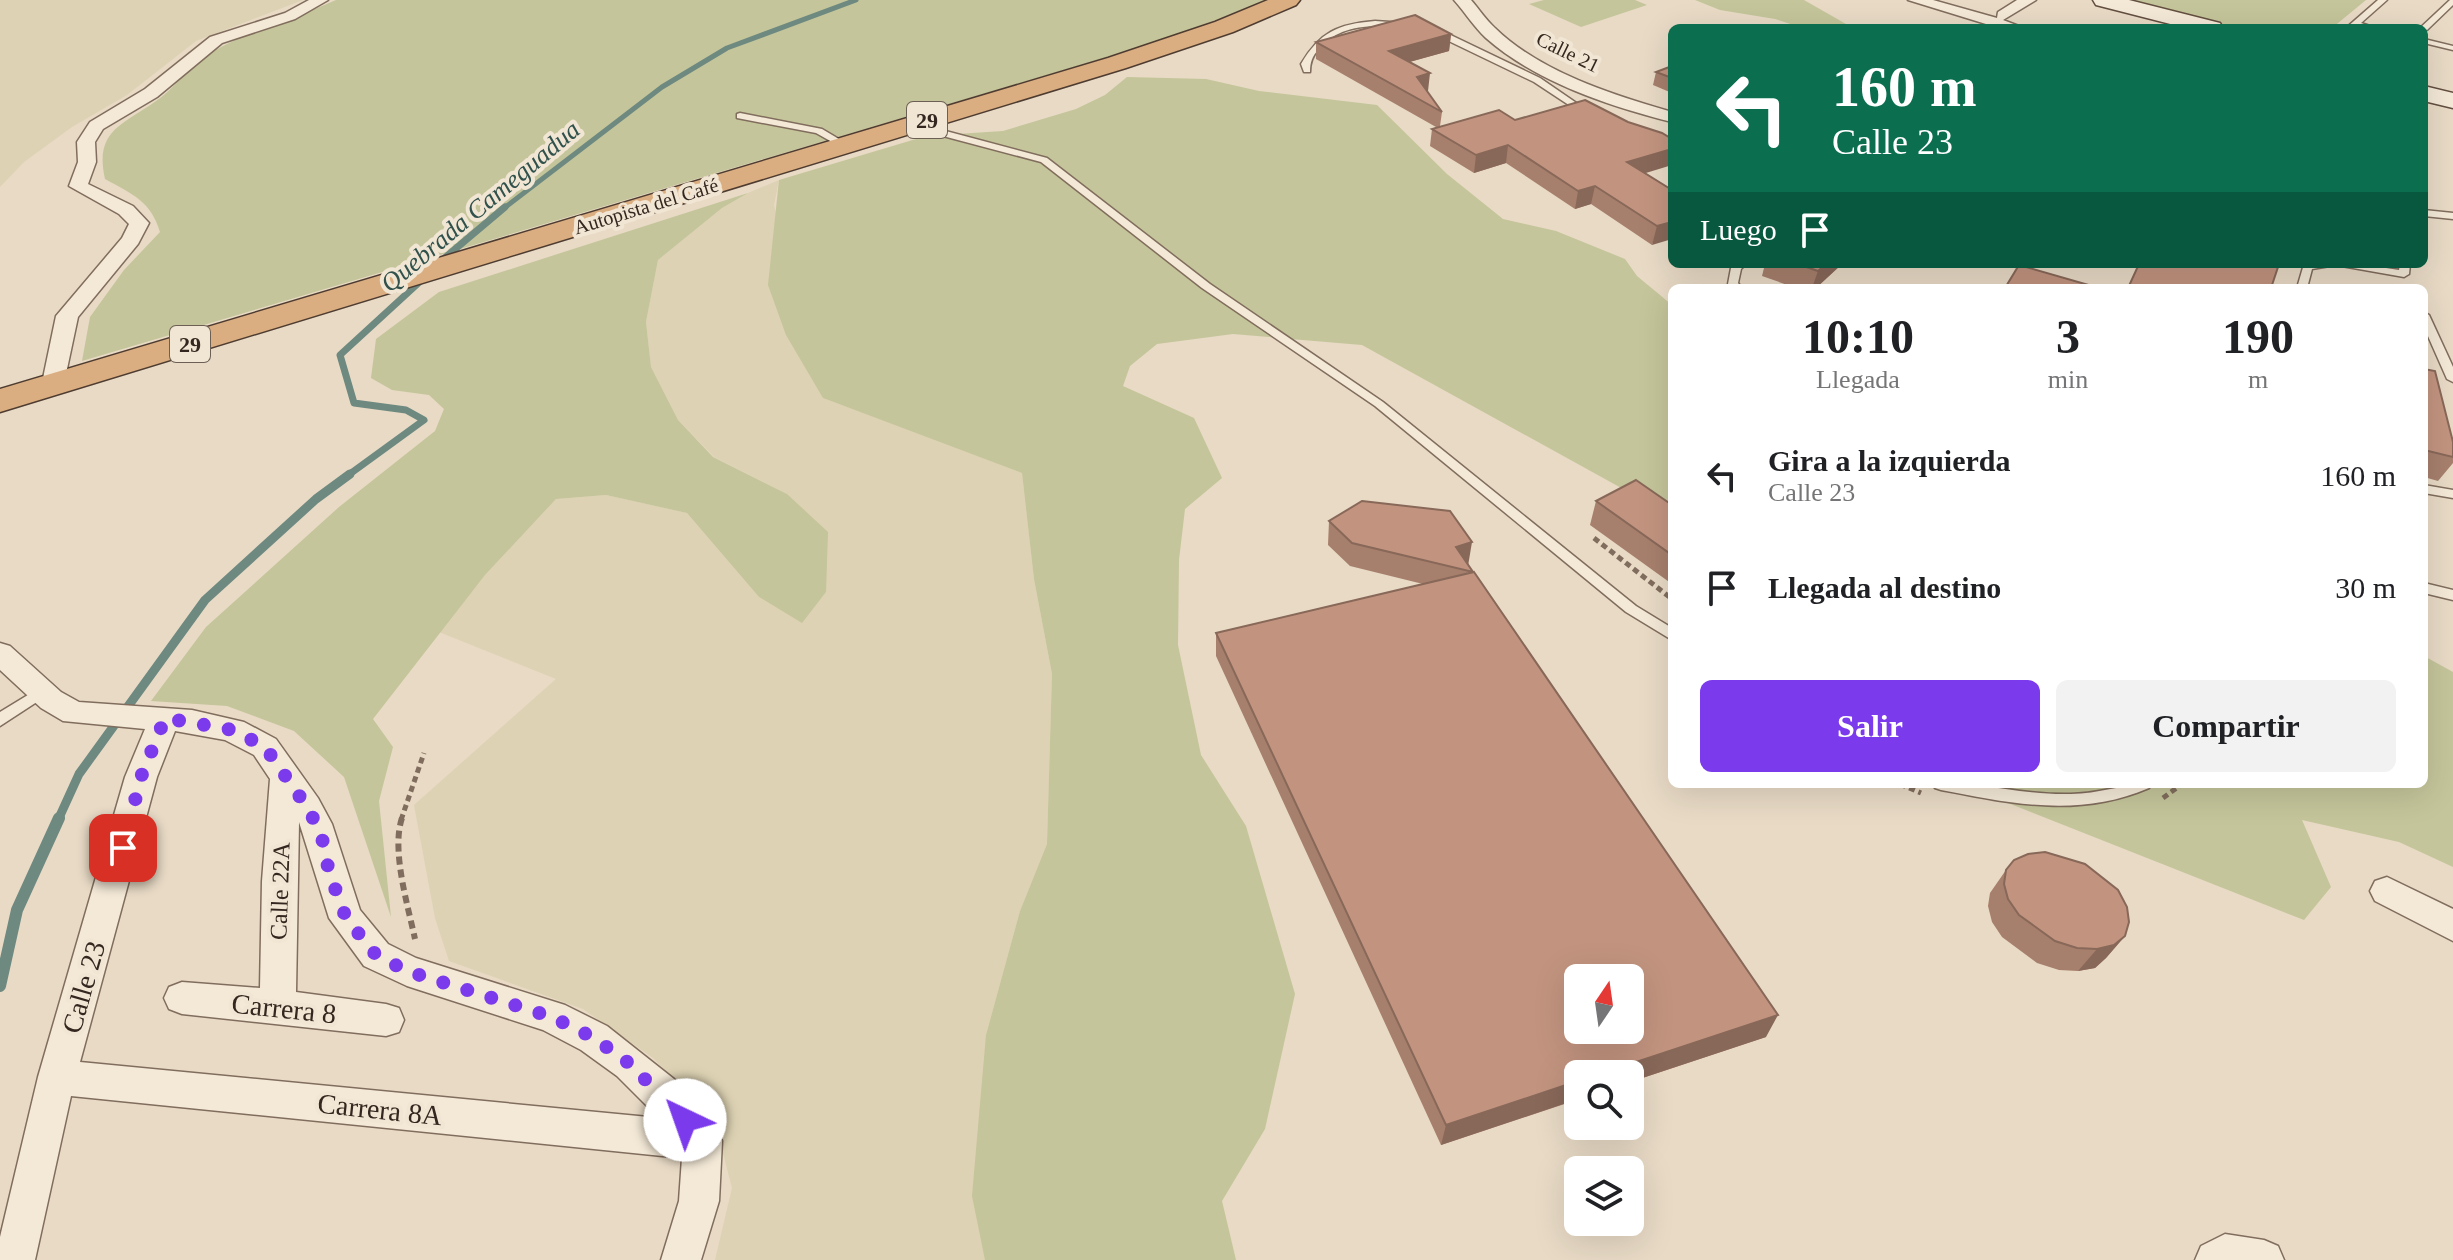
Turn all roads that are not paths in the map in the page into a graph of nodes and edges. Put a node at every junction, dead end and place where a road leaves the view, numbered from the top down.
1 (320, 0) edge
2 (1288, 0) edge
3 (1462, 0) edge
4 (1916, 0) edge
5 (2028, 0) edge
6 (2383, 0) edge
7 (2453, 1) edge
8 (2096, 2) edge
9 (2003, 15) dead end
10 (2002, 24) edge
11 (2168, 24) edge
12 (2194, 24) edge
13 (2354, 24) edge
14 (2428, 24) edge
15 (2428, 42) edge
16 (2453, 48) edge
17 (1307, 70) dead end
18 (2428, 84) edge
19 (2453, 91) edge
20 (2428, 94) edge
21 (2453, 101) edge
22 (740, 116) dead end
23 (1593, 116) edge
24 (1668, 116) edge
25 (912, 125) junction
26 (844, 145) junction
27 (2428, 213) edge
28 (2453, 216) edge
29 (2428, 324) edge
30 (2453, 379) edge
31 (53, 383) junction
32 (0, 401) edge
33 (2428, 490) edge
34 (2453, 494) edge
35 (2428, 589) edge
36 (2453, 595) edge
37 (1668, 632) edge
38 (0, 653) edge
39 (41, 692) junction
40 (158, 717) junction
41 (0, 720) edge
42 (286, 777) junction
43 (1962, 788) edge
44 (2136, 788) edge
45 (2387, 891) dead end
46 (2453, 926) edge
47 (182, 998) dead end
48 (278, 1006) junction
49 (386, 1020) dead end
50 (57, 1077) junction
51 (703, 1141) junction
52 (15, 1260) edge
53 (681, 1260) edge

1 - 31 street
2 - 25 highway, Autopista del Café / 29
3 - 24 street, Calle 21
4 - 10 street
5 - 9 street
6 - 13 lane
7 - 14 lane
8 - 11 main road
8 - 12 main road
15 - 16 lane
17 - 23 lane
18 - 19 main road
20 - 21 main road
22 - 26 lane
25 - 26 highway, Autopista del Café / 29
25 - 37 lane
26 - 31 highway, Autopista del Café / 29
27 - 28 lane
29 - 30 lane
31 - 32 highway, Autopista del Café / 29
33 - 34 lane
35 - 36 lane
38 - 39 street
39 - 40 street
39 - 41 lane
40 - 42 street
40 - 50 street, Calle 23
42 - 48 street, Calle 22A
42 - 51 street
43 - 44 lane
45 - 46 street
47 - 48 street, Carrera 8
48 - 49 street, Carrera 8
50 - 51 street, Carrera 8A
50 - 52 street, Calle 23
51 - 53 street

